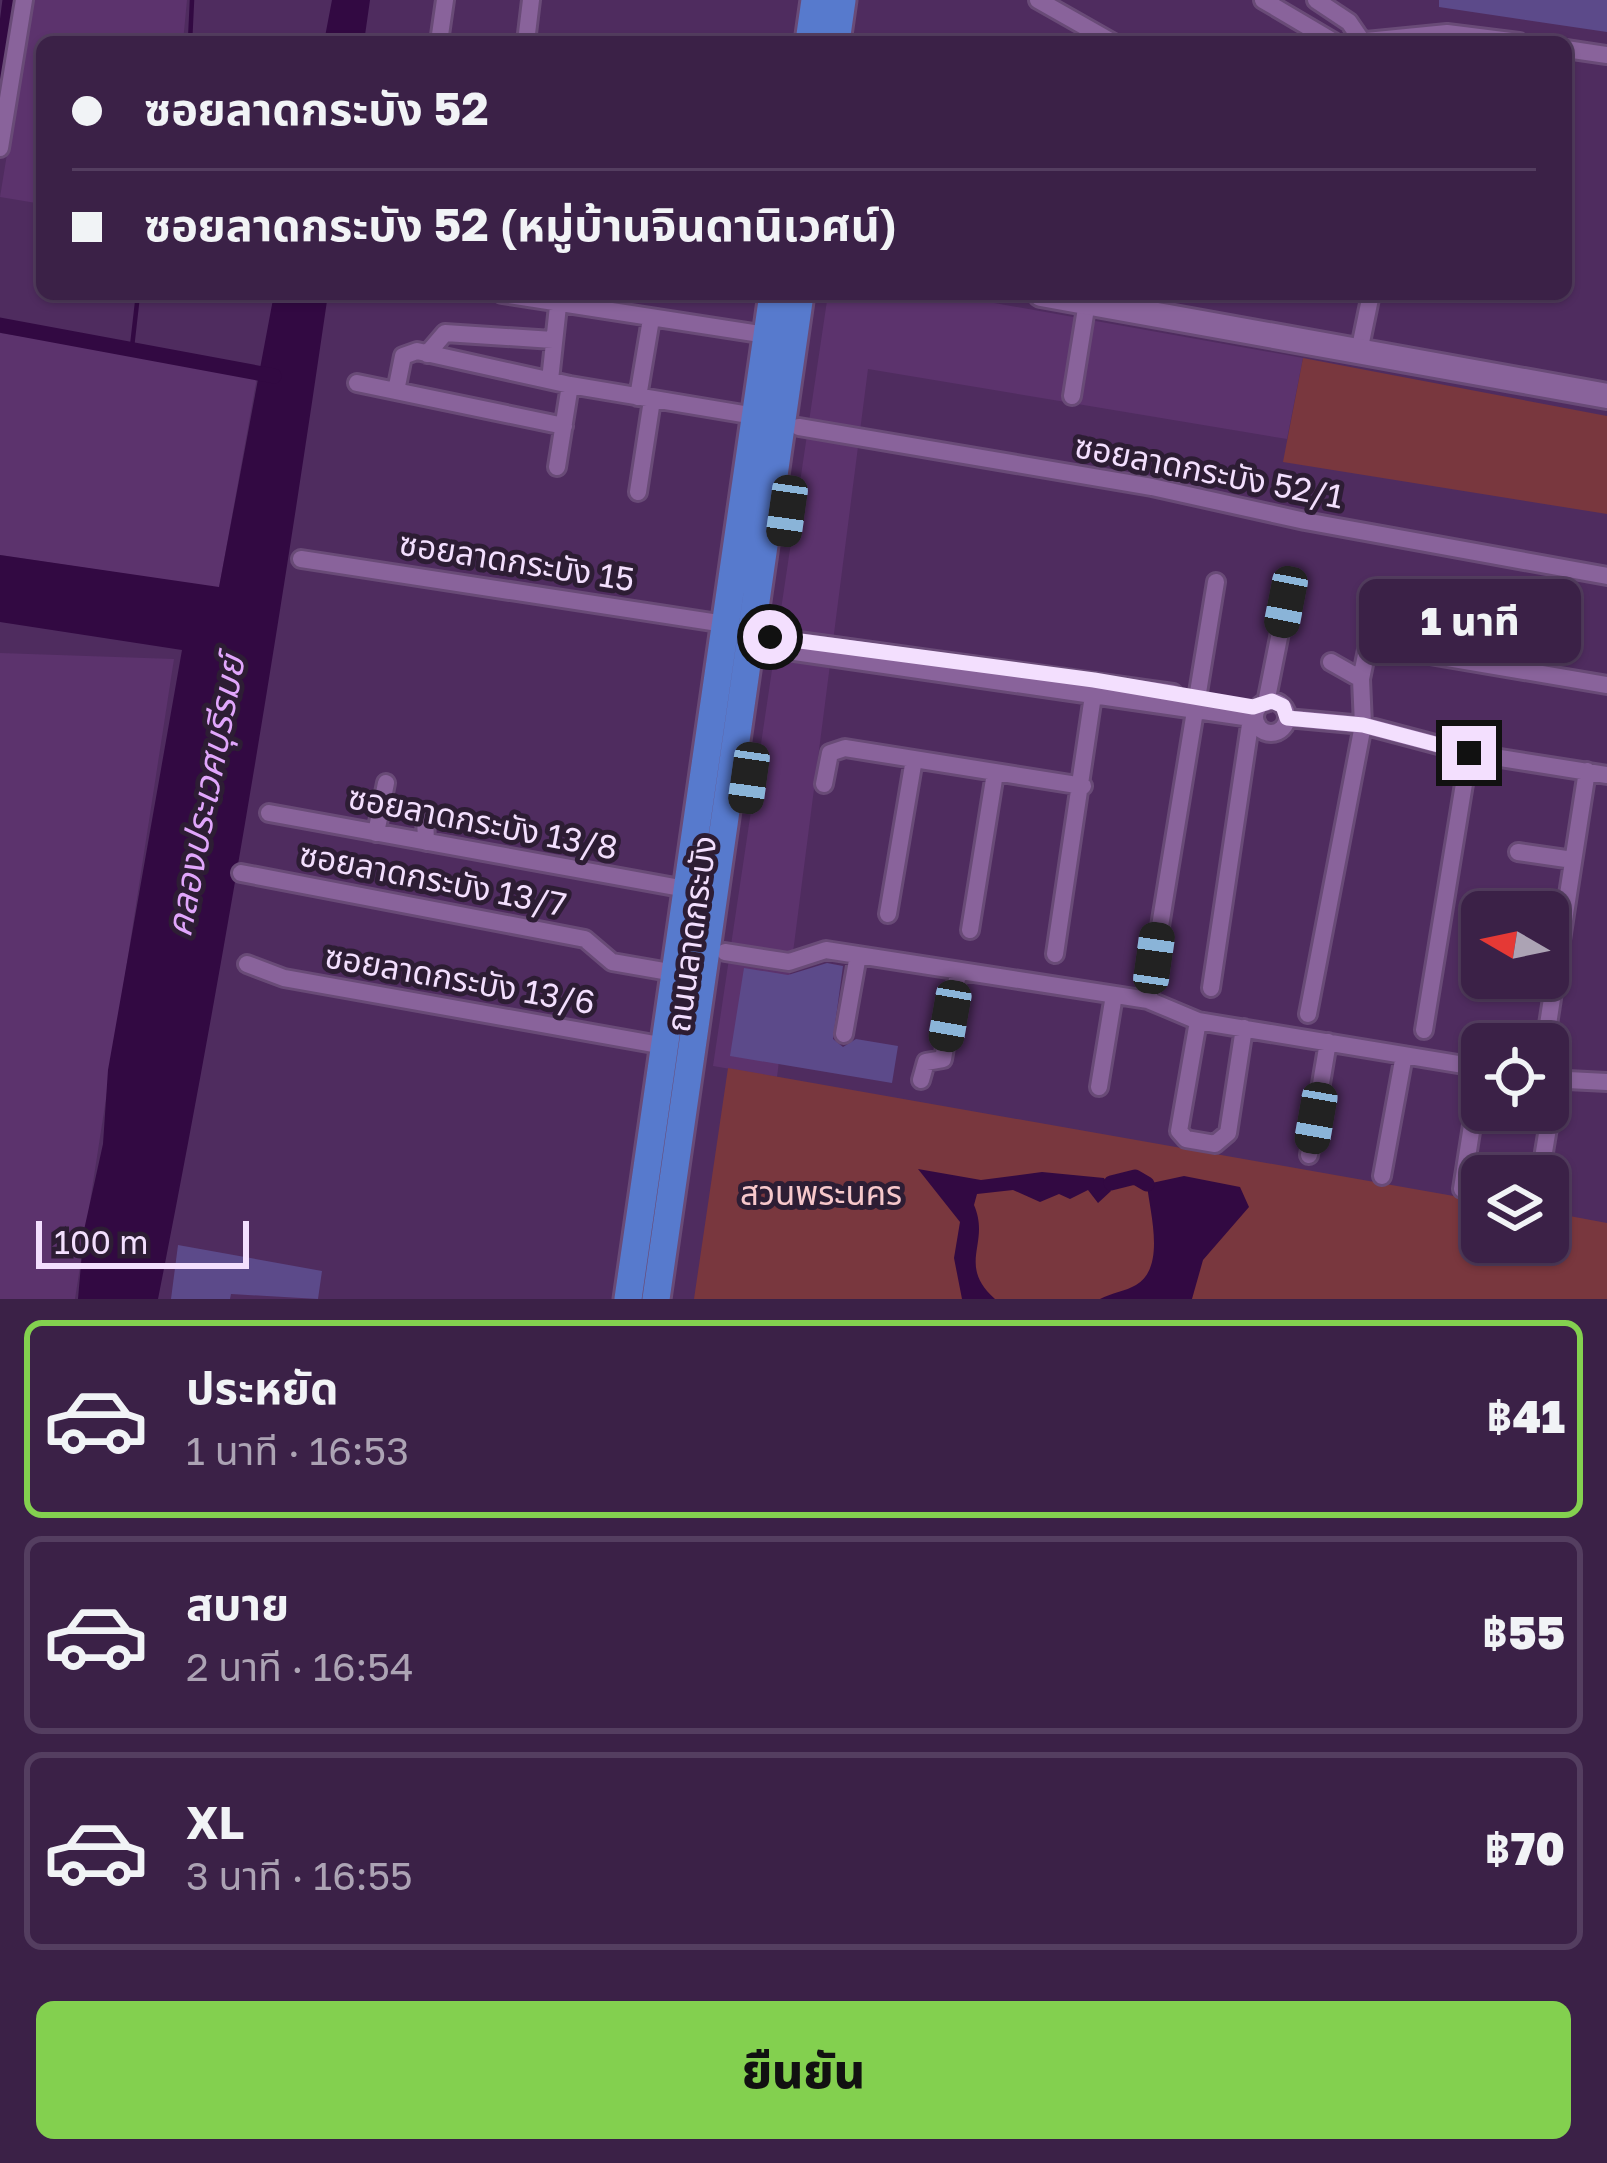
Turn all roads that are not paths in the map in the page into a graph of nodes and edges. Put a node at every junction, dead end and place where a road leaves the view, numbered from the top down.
1 (24, 0) edge
2 (445, 0) edge
3 (531, 0) edge
4 (815, 0) edge
5 (825, 0) edge
6 (842, 0) edge
7 (856, 0) edge
8 (1038, 0) edge
9 (1263, 0) edge
10 (1316, 0) edge
11 (440, 36) edge
12 (527, 36) edge
13 (810, 36) edge
14 (820, 36) edge
15 (837, 36) edge
16 (852, 36) edge
17 (1101, 36) edge
18 (1324, 36) edge
19 (1356, 36) edge
20 (1572, 50) edge
21 (1607, 55) edge
22 (0, 148) edge
23 (530, 300) edge
24 (771, 300) edge
25 (782, 300) edge
26 (799, 300) edge
27 (815, 300) edge
28 (1076, 300) edge
29 (1370, 300) edge
30 (1087, 302) junction
31 (558, 306) junction
32 (651, 319) junction
33 (766, 335) junction
34 (553, 340) junction
35 (1359, 352) junction
36 (428, 354) junction
37 (550, 380) junction
38 (357, 383) dead end
39 (570, 385) junction
40 (396, 391) junction
41 (1072, 396) dead end
42 (1607, 396) edge
43 (645, 398) junction
44 (755, 416) junction
45 (564, 426) junction
46 (799, 428) junction
47 (557, 467) dead end
48 (638, 491) dead end
49 (301, 559) dead end
50 (1607, 576) edge
51 (1216, 582) dead end
52 (1286, 602) dead end
53 (724, 624) junction
54 (768, 642) junction
55 (1331, 662) dead end
56 (1360, 679) junction
57 (1607, 685) edge
58 (1095, 686) junction
59 (1194, 702) junction
60 (1259, 712) junction
61 (1287, 718) junction
62 (1363, 725) junction
63 (1469, 753) junction
64 (914, 759) junction
65 (1587, 772) junction
66 (995, 773) junction
67 (1607, 775) edge
68 (386, 783) dead end
69 (824, 784) dead end
70 (1083, 786) junction
71 (382, 802) junction
72 (269, 813) dead end
73 (376, 833) junction
74 (426, 842) junction
75 (1518, 852) dead end
76 (1574, 860) junction
77 (241, 873) dead end
78 (686, 889) junction
79 (888, 914) dead end
80 (970, 930) dead end
81 (725, 952) junction
82 (1055, 953) dead end
83 (858, 956) junction
84 (247, 964) dead end
85 (675, 973) junction
86 (958, 973) junction
87 (1211, 988) dead end
88 (1114, 995) junction
89 (1148, 1000) junction
90 (1308, 1014) dead end
91 (1198, 1021) junction
92 (1548, 1023) edge
93 (1244, 1028) junction
94 (1424, 1030) dead end
95 (844, 1034) dead end
96 (1328, 1042) junction
97 (665, 1046) junction
98 (1404, 1055) junction
99 (1461, 1064) edge
100 (922, 1080) dead end
101 (1569, 1081) edge
102 (1607, 1082) edge
103 (1099, 1087) dead end
104 (1309, 1155) dead end
105 (1382, 1176) dead end
106 (628, 1299) edge
107 (638, 1299) edge
108 (656, 1299) edge
109 (674, 1299) edge

1 - 22 street
2 - 11 street
3 - 12 street
4 - 13 main road
5 - 14 main road
6 - 15 main road
7 - 16 main road
8 - 17 street
9 - 18 street
10 - 19 street
20 - 21 street
23 - 31 street
24 - 33 main road, ถนนลาดกระบัง
25 - 107 main road
26 - 108 main road
27 - 46 main road, ถนนลาดกระบัง
28 - 30 main road
29 - 35 street
30 - 35 main road
30 - 41 street
31 - 32 street
31 - 34 street
32 - 33 street
32 - 43 street
33 - 44 main road, ถนนลาดกระบัง
34 - 36 street
34 - 37 street
35 - 42 main road
36 - 37 street
36 - 40 street
37 - 39 street
38 - 40 street
39 - 43 street
39 - 45 street
40 - 45 street
43 - 44 street
43 - 48 street
44 - 53 main road, ถนนลาดกระบัง
45 - 47 street
46 - 50 street, ซอยลาดกระบัง 52/1
46 - 54 main road, ถนนลาดกระบัง
49 - 53 street, ซอยลาดกระบัง 15
51 - 59 street
52 - 60 street
53 - 78 main road, ถนนลาดกระบัง
54 - 58 street
54 - 81 main road, ถนนลาดกระบัง
55 - 56 street
56 - 57 street
56 - 62 street
58 - 59 street
58 - 70 street
59 - 60 street
59 - 89 street
60 - 61 street
60 - 61 street
60 - 87 street
61 - 62 street
62 - 63 street
62 - 90 street
63 - 65 street
63 - 94 street
64 - 66 street
64 - 69 street
64 - 79 street
65 - 67 street
65 - 76 street
66 - 70 street
66 - 80 street
68 - 71 street
70 - 82 street
71 - 73 street
71 - 74 street
72 - 73 street, ซอยลาดกระบัง 13/8
73 - 74 street, ซอยลาดกระบัง 13/8
74 - 78 street, ซอยลาดกระบัง 13/8
75 - 76 street
76 - 92 street
77 - 85 street, ซอยลาดกระบัง 13/7
78 - 85 main road, ถนนลาดกระบัง
81 - 83 street
81 - 109 main road, ถนนลาดกระบัง
83 - 86 street
83 - 95 street
84 - 97 street, ซอยลาดกระบัง 13/6
85 - 97 main road, ถนนลาดกระบัง
86 - 88 street
86 - 100 street
88 - 89 street
88 - 103 street
89 - 91 street
91 - 93 street
91 - 93 street
93 - 96 street
96 - 98 street
96 - 104 street
97 - 106 main road, ถนนลาดกระบัง
98 - 99 street
98 - 105 street
101 - 102 street

